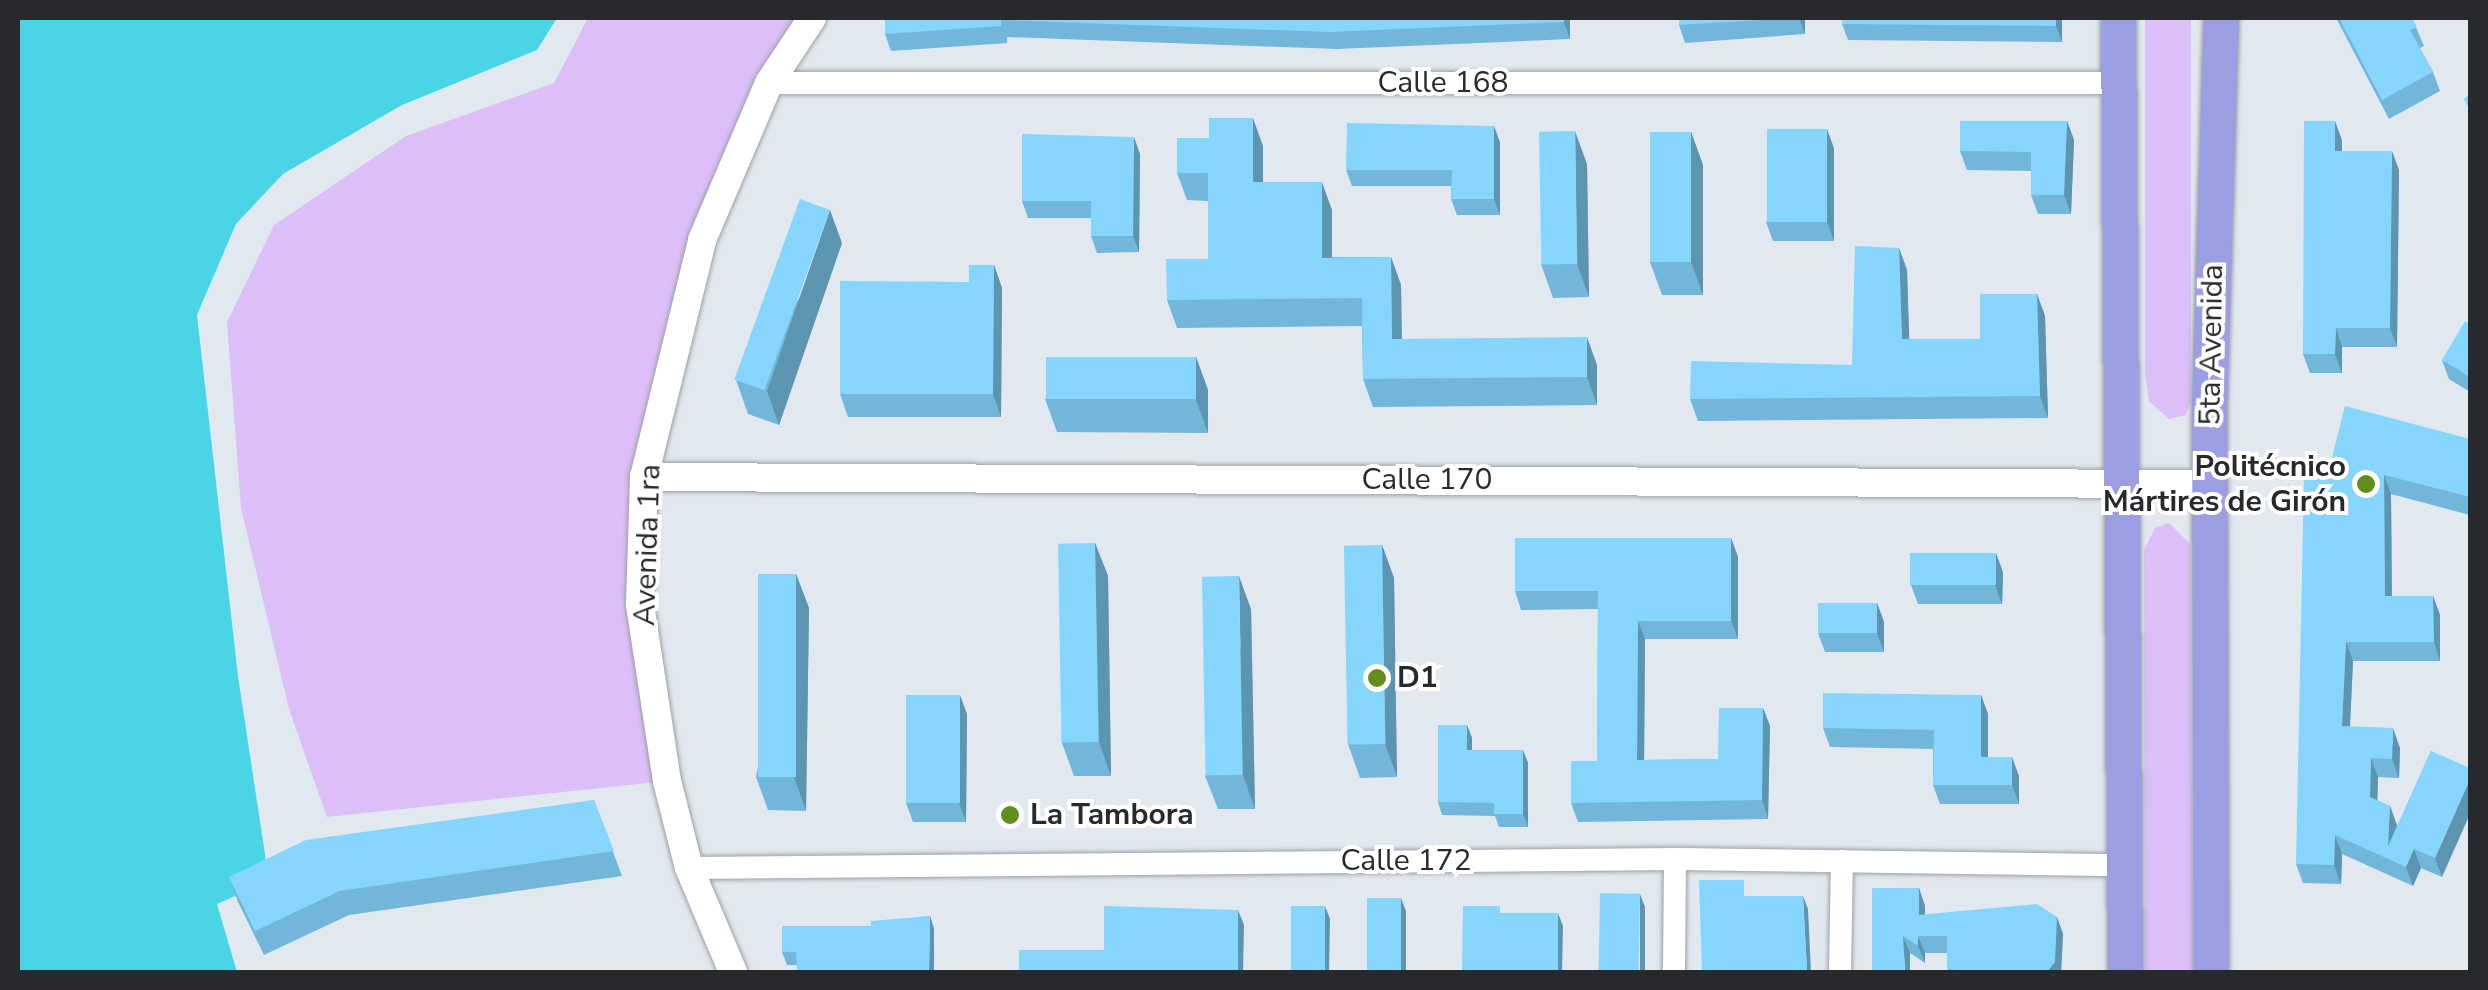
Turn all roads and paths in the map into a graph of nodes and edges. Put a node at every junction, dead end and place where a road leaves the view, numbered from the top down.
1 (812, 18) edge
2 (2118, 18) edge
3 (2221, 18) edge
4 (769, 83) junction
5 (2117, 83) junction
6 (644, 476) junction
7 (2122, 482) junction
8 (2210, 484) junction
9 (1675, 859) junction
10 (1842, 861) junction
11 (2123, 864) junction
12 (689, 868) junction
13 (733, 972) edge
14 (1674, 972) edge
15 (1840, 972) edge
16 (2125, 972) edge
17 (2211, 972) edge

1 - 4 street, Avenida 1ra
2 - 5 highway
3 - 8 highway, 5ta Avenida
4 - 5 street, Calle 168
4 - 6 street, Avenida 1ra
5 - 7 highway
6 - 7 street, Calle 170
6 - 12 street, Avenida 1ra
7 - 8 street, Calle 170
7 - 11 highway
8 - 17 highway, 5ta Avenida
9 - 10 street, Calle 172
9 - 12 street, Calle 172
9 - 14 street
10 - 11 street, Calle 172
10 - 15 street
11 - 16 highway
12 - 13 street, Avenida 1ra

